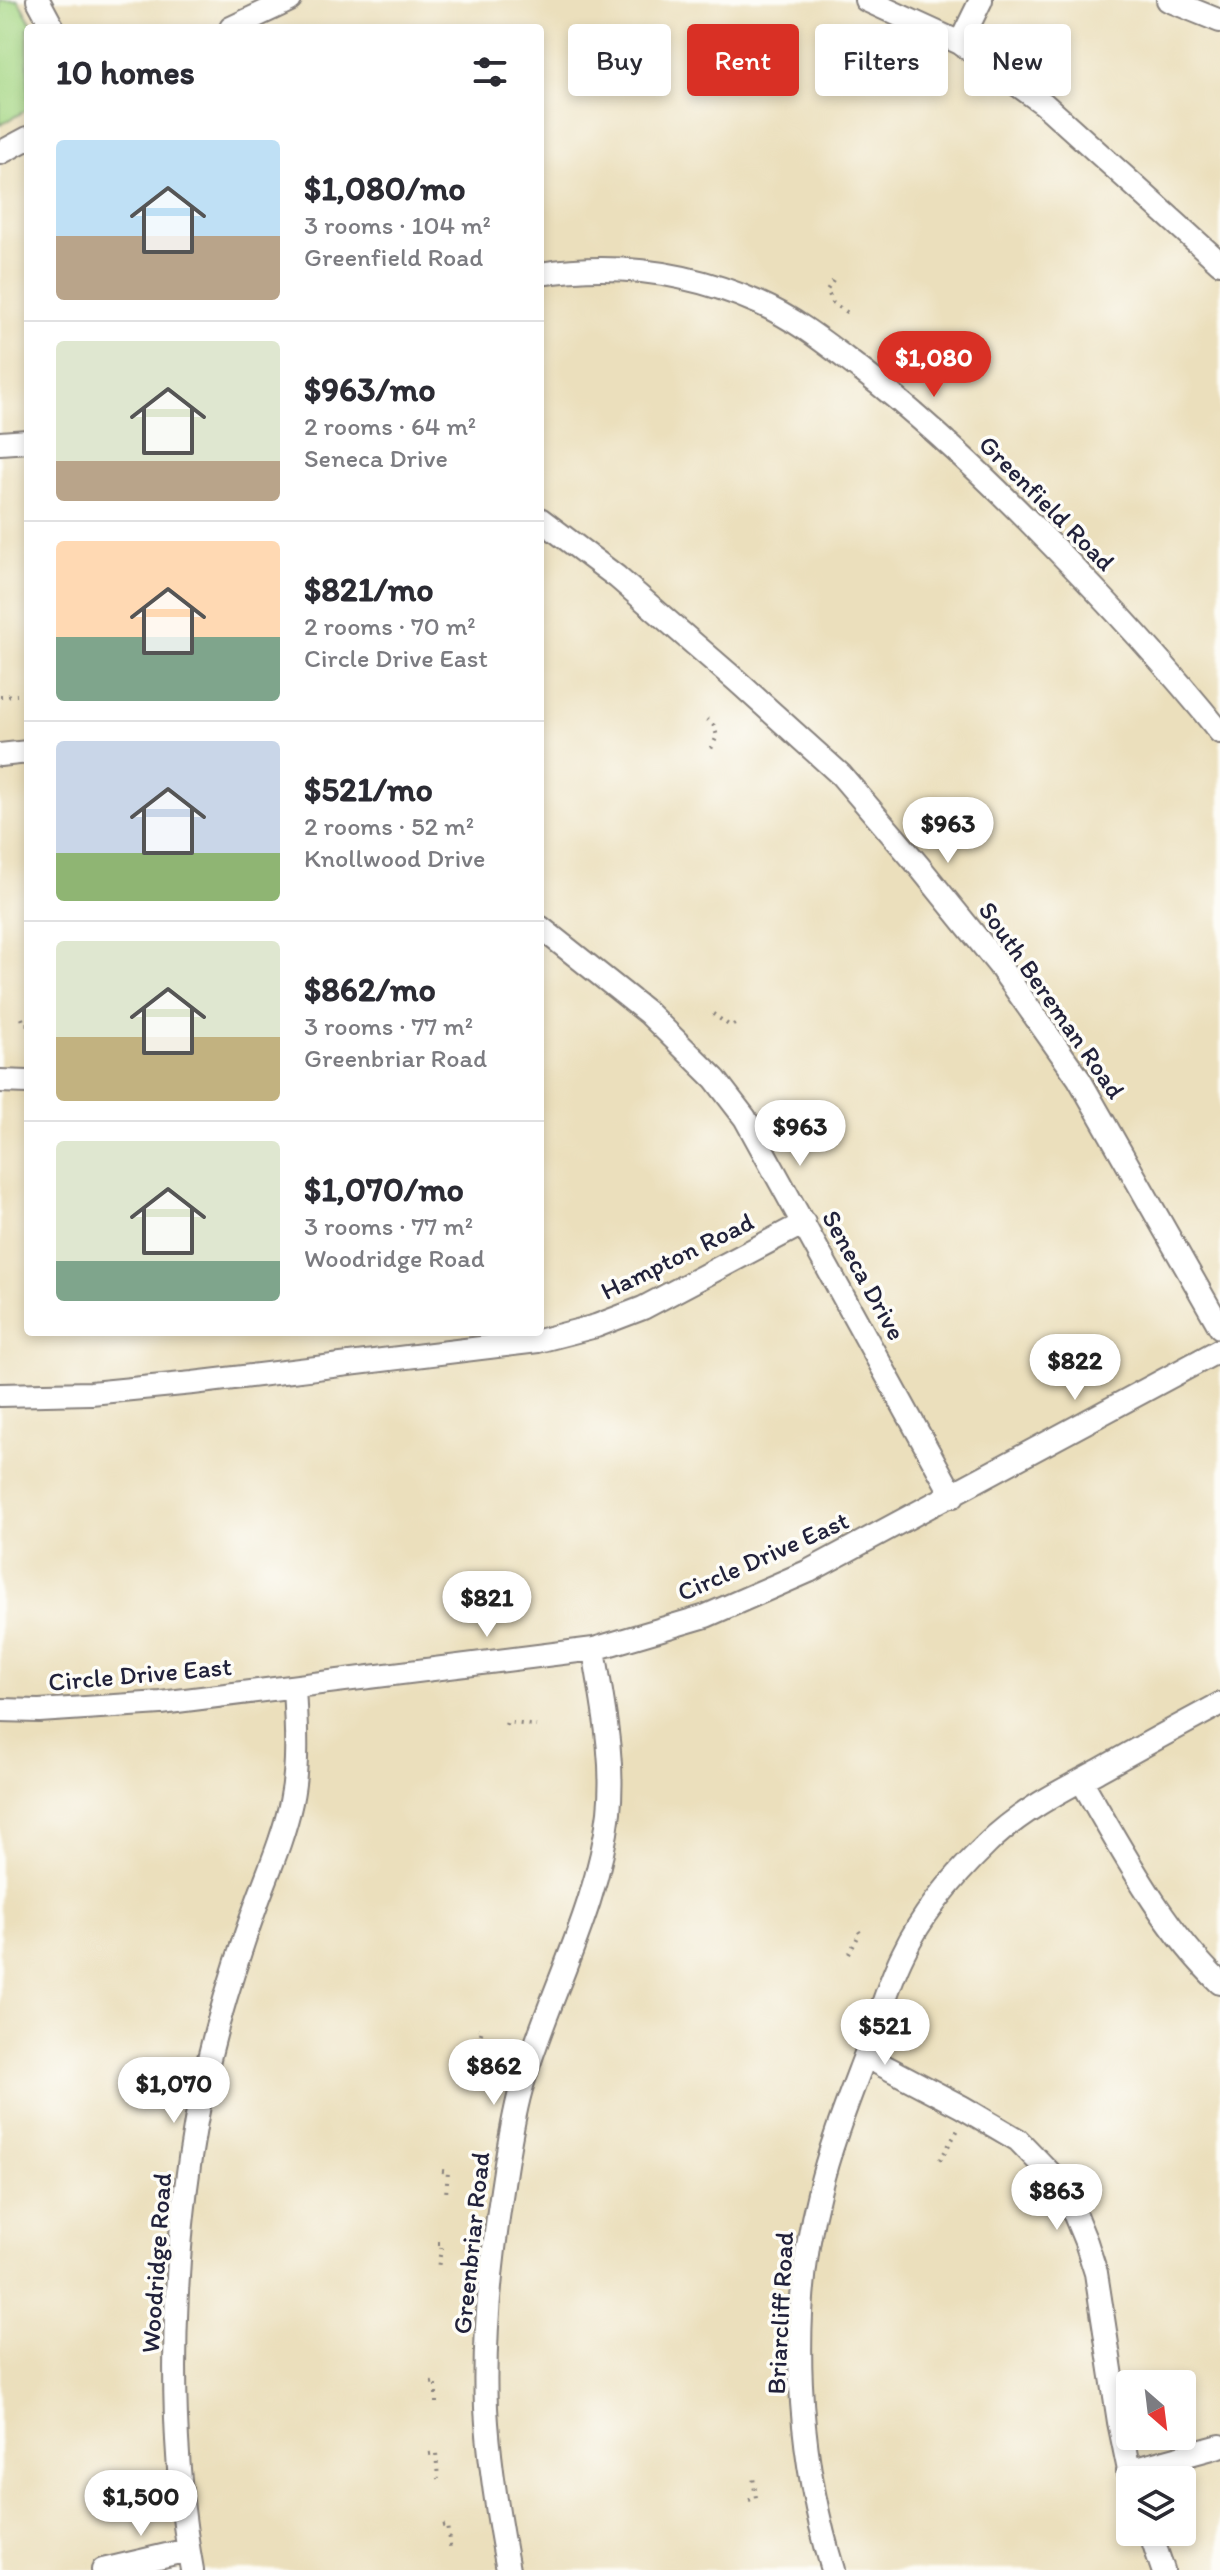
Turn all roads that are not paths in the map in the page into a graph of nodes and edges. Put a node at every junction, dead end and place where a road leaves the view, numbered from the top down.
1 (38, 0) edge
2 (290, 0) edge
3 (866, 0) edge
4 (981, 0) edge
5 (1168, 0) edge
6 (1220, 21) edge
7 (51, 24) edge
8 (239, 24) edge
9 (960, 43) junction
10 (24, 140) edge
11 (0, 153) edge
12 (1220, 263) edge
13 (544, 274) edge
14 (24, 441) edge
15 (0, 443) edge
16 (544, 522) edge
17 (1220, 732) edge
18 (24, 752) edge
19 (0, 755) edge
20 (544, 930) edge
21 (0, 1081) edge
22 (24, 1082) edge
23 (804, 1223) junction
24 (1220, 1327) edge
25 (1220, 1350) edge
26 (0, 1395) edge
27 (953, 1496) junction
28 (594, 1649) junction
29 (294, 1687) junction
30 (1220, 1704) edge
31 (0, 1710) edge
32 (1081, 1780) junction
33 (1220, 1983) edge
34 (865, 2056) junction
35 (1220, 2446) edge
36 (1127, 2466) edge
37 (1159, 2466) edge
38 (1155, 2546) edge
39 (190, 2560) edge
40 (103, 2570) edge
41 (508, 2570) edge
42 (833, 2570) edge
43 (1163, 2570) edge

1 - 7 street
2 - 8 street
3 - 9 street
4 - 9 street
5 - 6 street
9 - 12 street
10 - 11 street
13 - 17 street, Greenfield Road
14 - 15 street
16 - 24 street, South Bereman Road
18 - 19 street
20 - 23 street, Seneca Drive
21 - 22 street
23 - 26 street, Hampton Road
23 - 27 street, Seneca Drive
25 - 27 street, Circle Drive East
27 - 28 street, Circle Drive East
28 - 29 street, Circle Drive East
28 - 41 street, Greenbriar Road
29 - 31 street, Circle Drive East
29 - 39 street, Woodridge Road
30 - 32 street, Briarcliff Road
32 - 33 street
32 - 34 street, Briarcliff Road
34 - 36 street
34 - 42 street, Briarcliff Road
35 - 37 street
38 - 43 street
39 - 40 street

